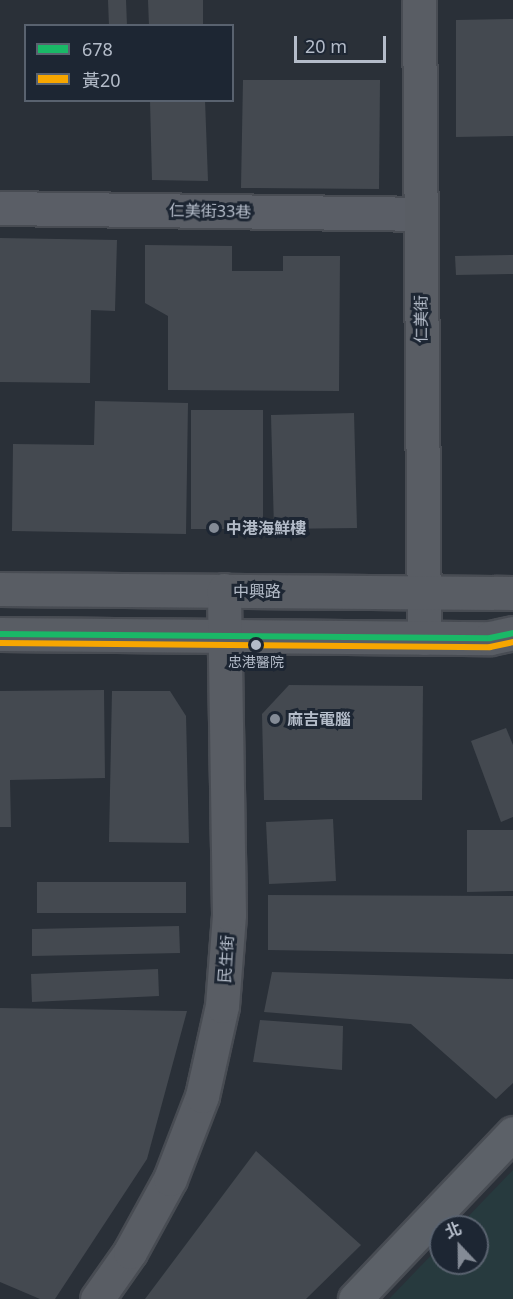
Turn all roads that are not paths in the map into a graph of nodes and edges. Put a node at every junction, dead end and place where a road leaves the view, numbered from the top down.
1 (419, 0) edge
2 (0, 208) edge
3 (421, 214) junction
4 (0, 588) edge
5 (224, 590) junction
6 (424, 592) junction
7 (513, 593) edge
8 (513, 633) edge
9 (0, 634) edge
10 (225, 636) junction
11 (424, 638) junction
12 (513, 1133) edge
13 (96, 1299) edge
14 (355, 1299) edge

1 - 3 street, 仁美街
2 - 3 street, 仁美街33巷
3 - 6 street, 仁美街
4 - 5 street, 中興路
5 - 6 street, 中興路
5 - 10 street, 民生街
6 - 7 street, 中興路
6 - 11 street, 仁美街
8 - 11 street
9 - 10 street
10 - 11 street
10 - 13 street, 民生街
12 - 14 main road

